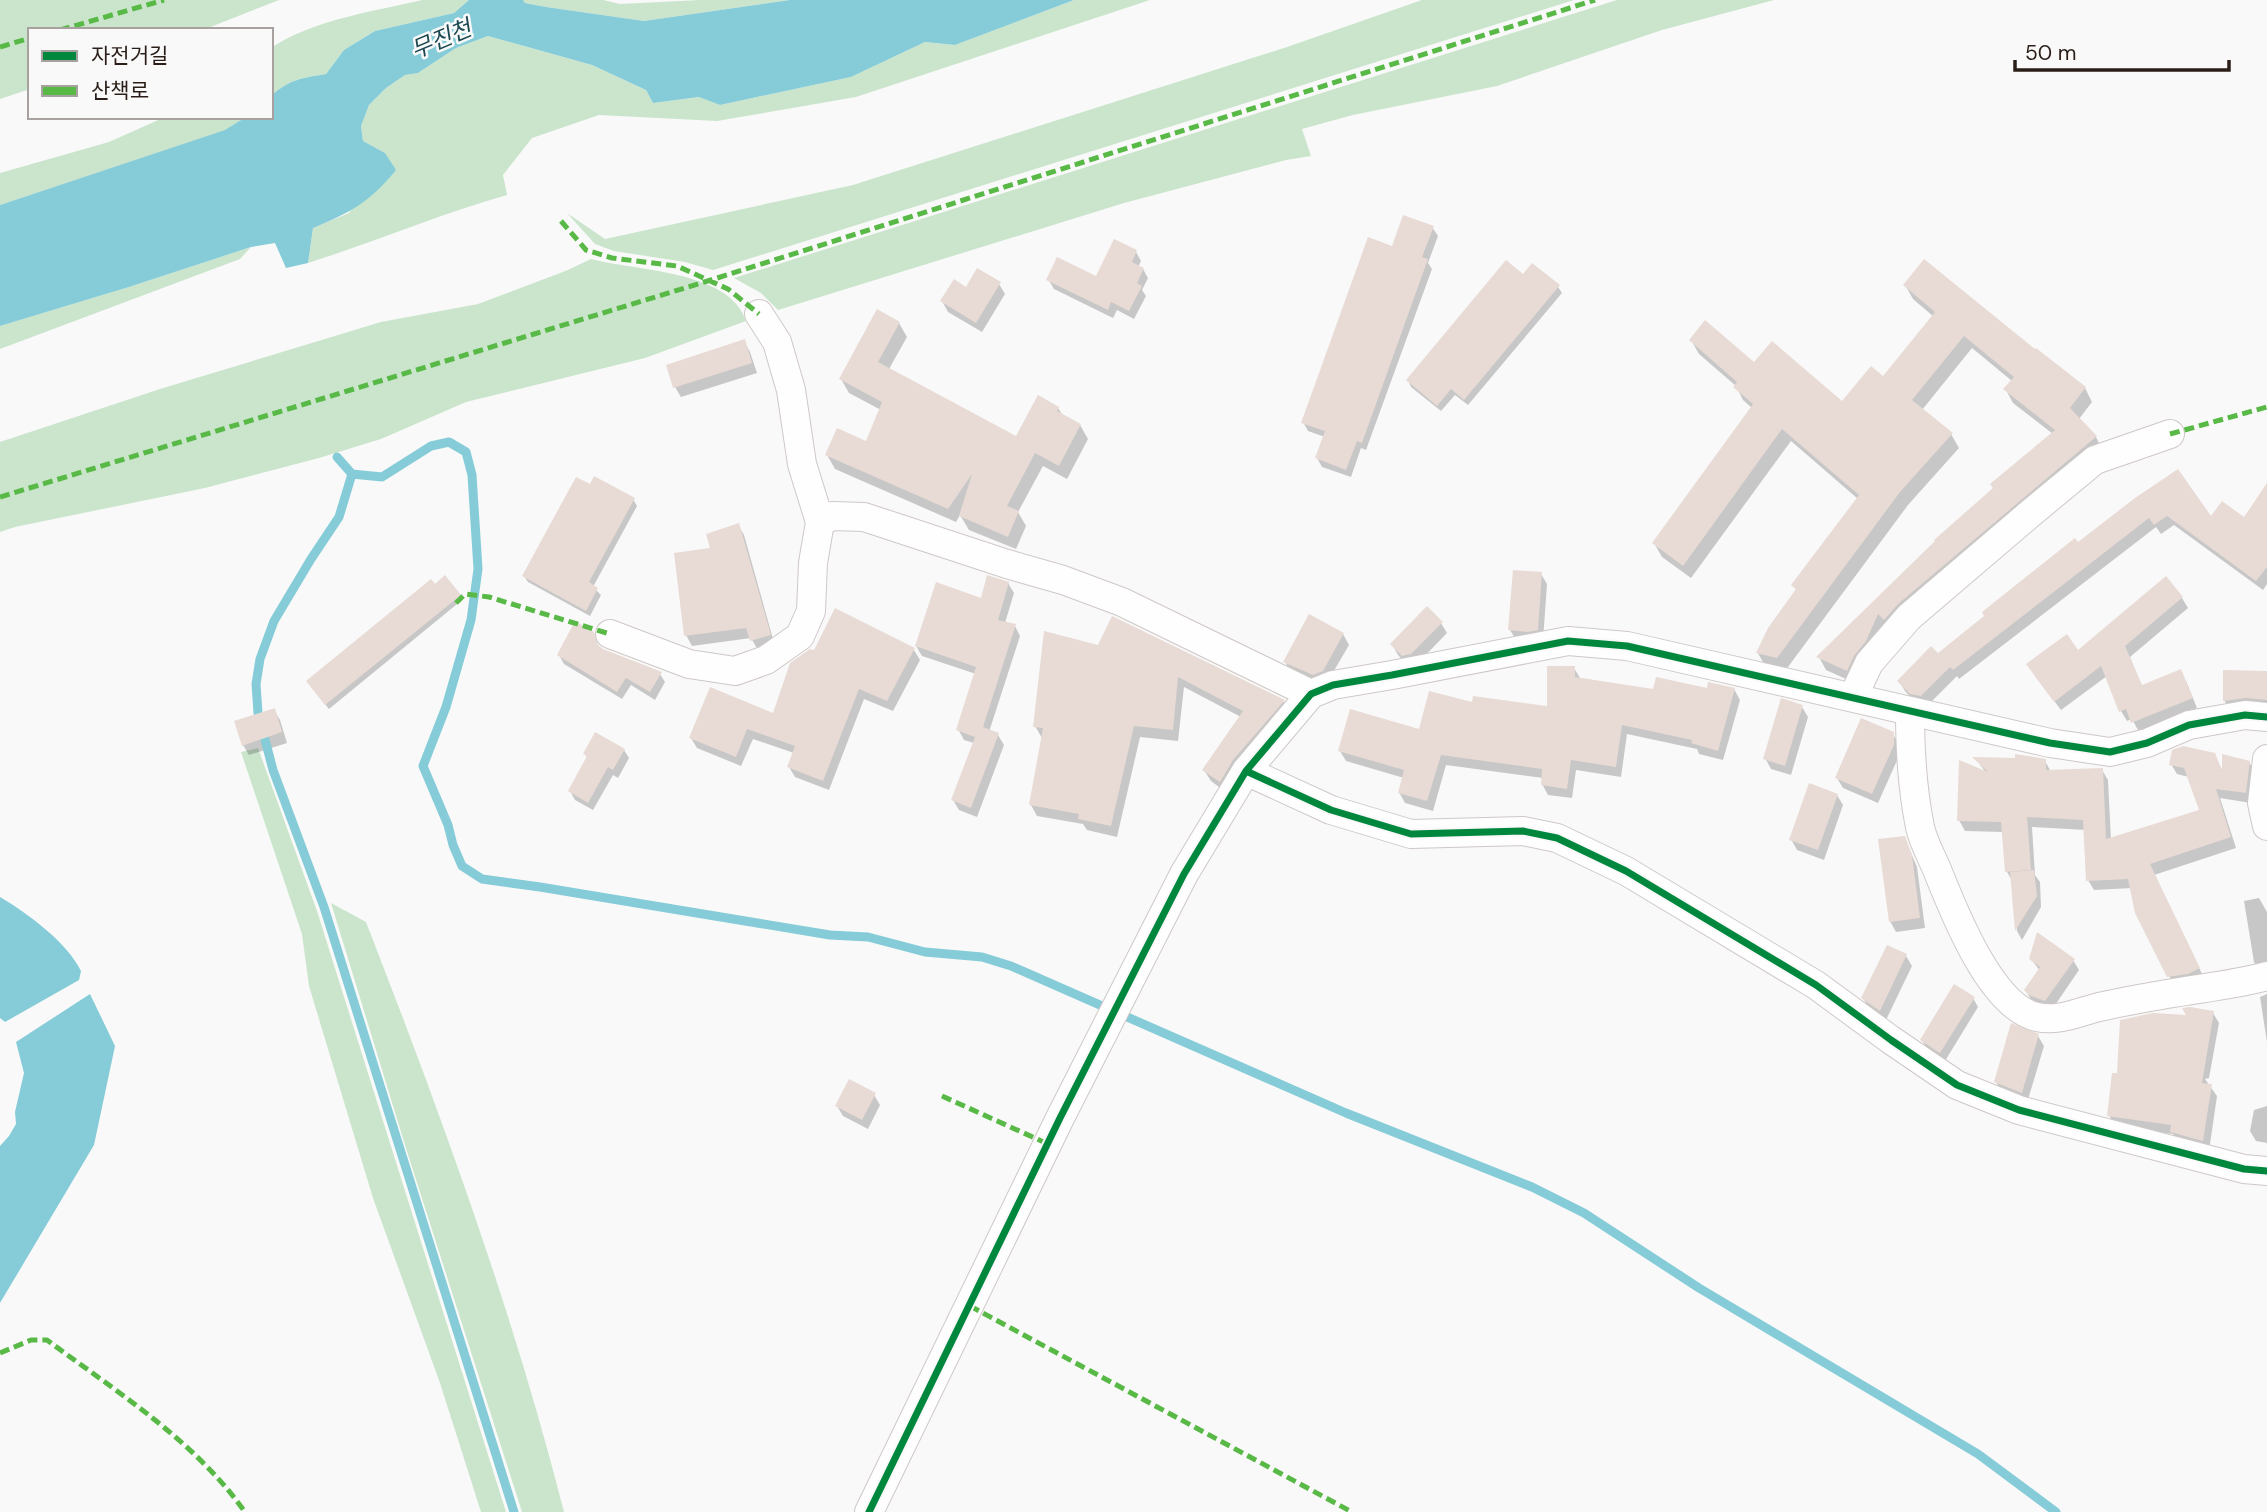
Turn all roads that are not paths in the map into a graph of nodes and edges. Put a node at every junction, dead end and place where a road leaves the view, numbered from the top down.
1 (759, 314) dead end
2 (2170, 434) dead end
3 (820, 522) junction
4 (610, 634) dead end
5 (1311, 694) junction
6 (1853, 697) junction
7 (1910, 710) junction
8 (2267, 717) edge
9 (2267, 758) edge
10 (1246, 771) junction
11 (2267, 826) edge
12 (2267, 976) edge
13 (2267, 1171) edge
14 (869, 1512) edge

1 - 3 street
2 - 6 street
3 - 4 street
3 - 5 street
5 - 6 street
5 - 10 street
6 - 7 street
7 - 8 street
7 - 12 street
9 - 11 street
10 - 13 street
10 - 14 street

